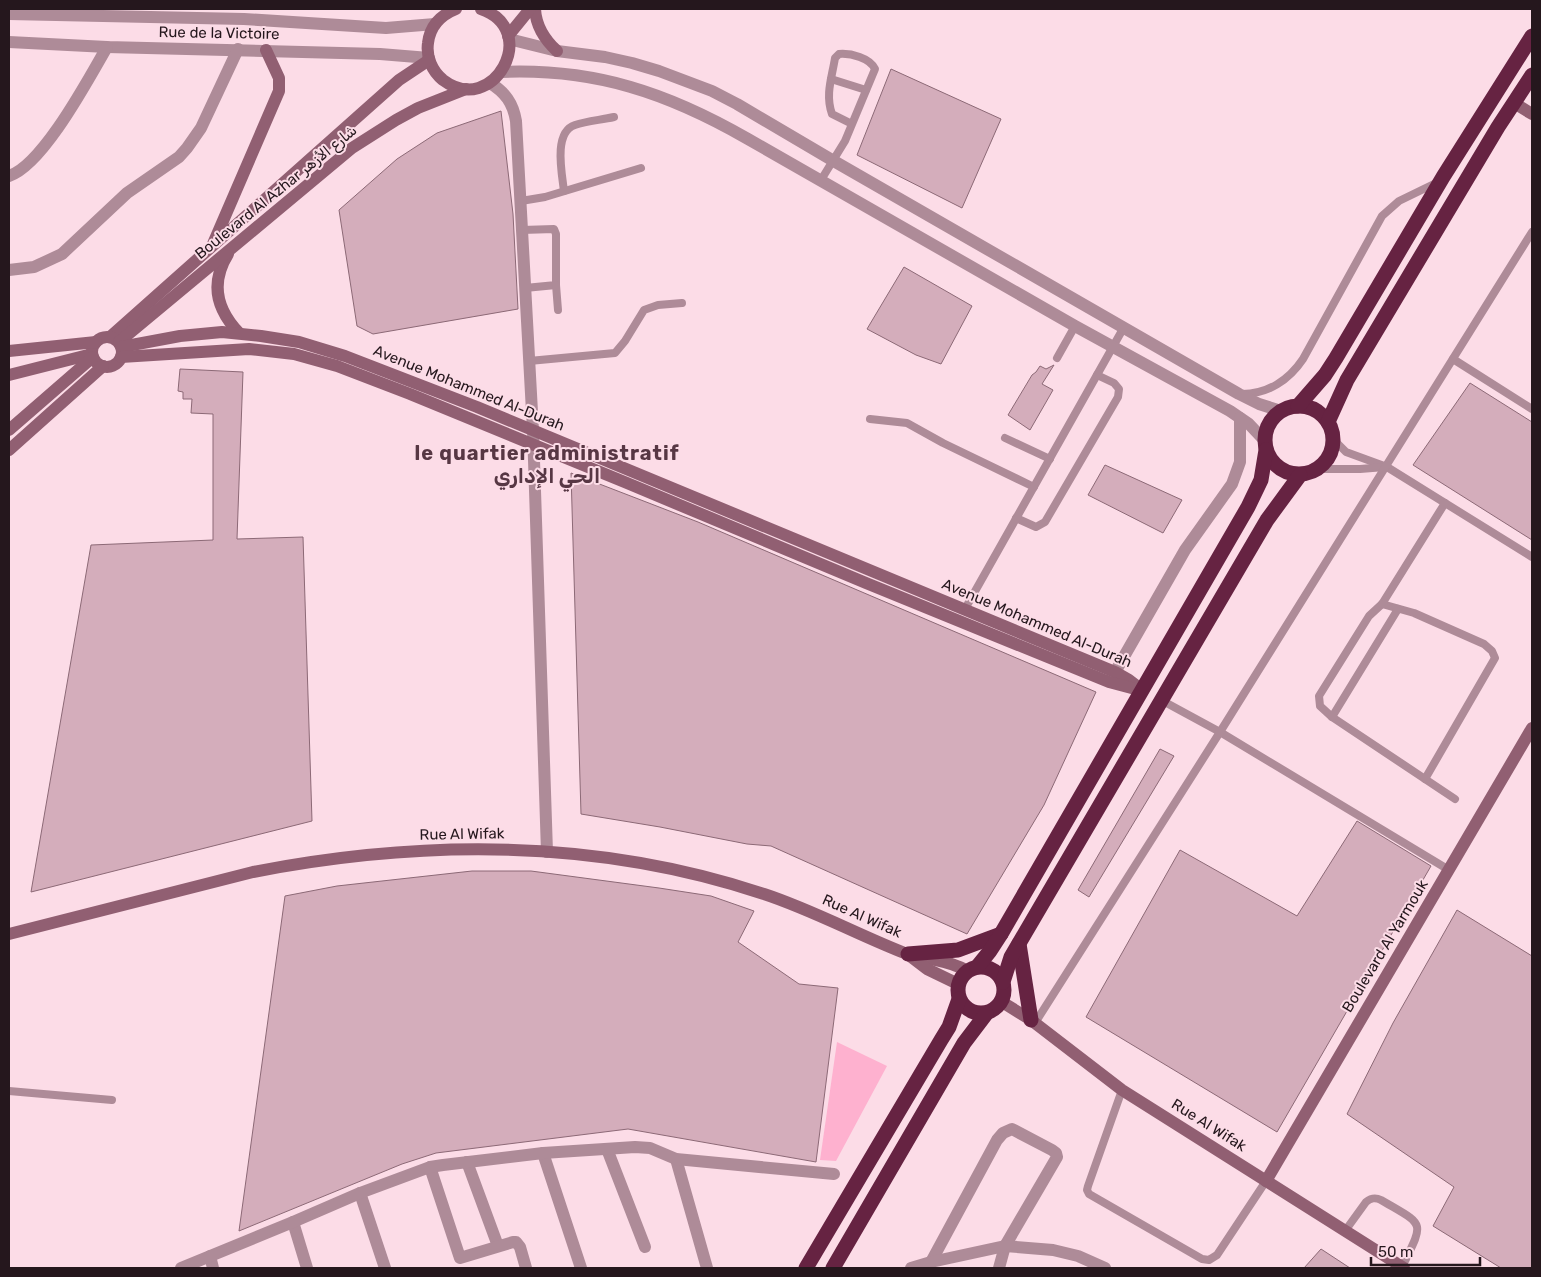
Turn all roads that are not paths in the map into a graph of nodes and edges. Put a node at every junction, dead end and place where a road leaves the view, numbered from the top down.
1 (456, 9) edge
2 (481, 9) edge
3 (530, 9) edge
4 (535, 9) edge
5 (9, 14) edge
6 (435, 24) junction
7 (1532, 36) edge
8 (508, 38) junction
9 (9, 42) edge
10 (107, 46) junction
11 (238, 49) junction
12 (266, 50) junction
13 (558, 51) junction
14 (429, 59) junction
15 (502, 72) junction
16 (831, 79) junction
17 (1530, 81) edge
18 (490, 83) junction
19 (466, 89) junction
20 (866, 90) junction
21 (1514, 103) junction
22 (1532, 114) edge
23 (614, 117) dead end
24 (852, 124) junction
25 (832, 160) junction
26 (641, 168) dead end
27 (9, 176) edge
28 (1443, 178) junction
29 (821, 180) junction
30 (564, 191) junction
31 (521, 201) junction
32 (522, 230) junction
33 (1532, 232) edge
34 (211, 248) junction
35 (231, 250) junction
36 (9, 270) edge
37 (556, 285) junction
38 (525, 288) junction
39 (682, 303) dead end
40 (558, 310) dead end
41 (1075, 326) junction
42 (1124, 327) junction
43 (239, 333) junction
44 (118, 346) junction
45 (1113, 347) junction
46 (9, 351) edge
47 (94, 351) junction
48 (1057, 358) dead end
49 (1453, 359) junction
50 (529, 361) junction
51 (103, 366) junction
52 (9, 375) edge
53 (1097, 375) junction
54 (1239, 394) junction
55 (1298, 406) junction
56 (1532, 409) edge
57 (1281, 411) junction
58 (1240, 418) junction
59 (870, 419) dead end
60 (1328, 422) junction
61 (9, 430) edge
62 (533, 430) junction
63 (1005, 438) dead end
64 (1334, 439) junction
65 (534, 445) junction
66 (1266, 446) junction
67 (9, 450) edge
68 (1050, 458) junction
69 (1387, 467) junction
70 (1317, 469) junction
71 (1300, 475) junction
72 (1034, 487) junction
73 (1445, 503) junction
74 (1016, 518) junction
75 (1532, 557) edge
76 (1382, 604) junction
77 (1398, 608) junction
78 (965, 609) junction
79 (960, 621) junction
80 (1112, 677) junction
81 (1142, 690) junction
82 (1162, 700) junction
83 (1332, 717) junction
84 (1532, 728) edge
85 (1220, 732) junction
86 (1425, 779) junction
87 (1455, 799) dead end
88 (547, 852) junction
89 (1449, 870) junction
90 (9, 934) edge
91 (1001, 934) junction
92 (1019, 944) junction
93 (908, 954) junction
94 (972, 969) junction
95 (1003, 982) junction
96 (959, 991) junction
97 (1002, 1002) junction
98 (986, 1014) junction
99 (1033, 1021) junction
100 (1122, 1090) junction
101 (9, 1091) edge
102 (112, 1100) dead end
103 (607, 1149) junction
104 (543, 1153) junction
105 (676, 1159) junction
106 (467, 1162) junction
107 (430, 1167) junction
108 (834, 1174) dead end
109 (1266, 1181) junction
110 (360, 1193) junction
111 (293, 1222) junction
112 (1345, 1231) junction
113 (498, 1246) junction
114 (1005, 1246) junction
115 (645, 1247) dead end
116 (211, 1262) edge
117 (931, 1262) junction
118 (461, 1263) edge
119 (838, 1267) edge
120 (181, 1268) edge
121 (307, 1268) edge
122 (384, 1268) edge
123 (526, 1268) edge
124 (581, 1268) edge
125 (707, 1268) edge
126 (806, 1268) edge
127 (911, 1268) edge
128 (999, 1268) edge
129 (1105, 1268) edge
130 (1402, 1268) edge

1 - 6 street
2 - 8 street
3 - 8 street
4 - 13 street
5 - 6 street, Rue de la Victoire
6 - 14 street
7 - 28 highway
8 - 13 street
8 - 15 street
9 - 10 street, Rue de la Victoire
10 - 11 street, Rue de la Victoire
10 - 27 street
11 - 12 street, Rue de la Victoire
11 - 36 street
12 - 14 street, Rue de la Victoire
12 - 34 street
13 - 25 street
14 - 19 street
14 - 34 street, Boulevard Al Azhar شارع الأزهر
15 - 18 street
15 - 29 street
16 - 20 lane
16 - 20 lane
16 - 24 lane
17 - 21 highway
18 - 19 street, Boulevard Al Azhar شارع الأزهر
18 - 31 street
19 - 35 street, Boulevard Al Azhar شارع الأزهر
20 - 24 lane
21 - 22 street
21 - 60 highway
23 - 30 lane
24 - 25 lane
25 - 29 lane
25 - 42 street
26 - 30 lane
28 - 54 lane
28 - 55 highway
29 - 41 street
30 - 31 lane
31 - 32 street
32 - 37 lane
32 - 38 street
33 - 49 lane
34 - 44 street, Boulevard Al Azhar شارع الأزهر
35 - 43 street
35 - 44 street, Boulevard Al Azhar شارع الأزهر
37 - 38 lane
37 - 40 lane
38 - 50 street
39 - 50 lane
41 - 45 street
41 - 48 lane
42 - 45 lane
42 - 54 street
43 - 44 street, Avenue Mohammed Al-Durah
43 - 62 street, Avenue Mohammed Al-Durah
44 - 47 street
44 - 51 street
44 - 65 street, Avenue Mohammed Al-Durah
45 - 53 lane
45 - 58 street
46 - 47 street
47 - 51 street
47 - 52 street
47 - 61 street
49 - 56 lane
49 - 69 lane
50 - 62 street
51 - 67 street
53 - 68 lane
53 - 74 lane
54 - 57 street
55 - 57 highway
55 - 60 highway
57 - 66 highway
58 - 66 street
58 - 80 street
59 - 72 lane
60 - 64 highway
62 - 65 street
62 - 78 street, Avenue Mohammed Al-Durah
63 - 68 lane
64 - 69 lane
64 - 70 highway
65 - 79 street, Avenue Mohammed Al-Durah
65 - 88 street
66 - 71 highway
66 - 81 highway
68 - 72 lane
69 - 70 lane
69 - 73 lane
69 - 85 lane
70 - 71 highway
71 - 82 highway
72 - 74 lane
73 - 75 lane
73 - 76 lane
74 - 78 lane
76 - 77 lane
76 - 83 lane
77 - 83 lane
77 - 86 lane
78 - 79 street
78 - 80 street, Avenue Mohammed Al-Durah
79 - 80 street, Avenue Mohammed Al-Durah
80 - 81 street, Avenue Mohammed Al-Durah
81 - 91 highway
82 - 85 lane
82 - 92 highway
83 - 86 lane
84 - 89 street, Boulevard Al Yarmouk
85 - 89 lane
85 - 99 lane
86 - 87 lane
88 - 90 street, Rue Al Wifak
88 - 93 street, Rue Al Wifak
89 - 109 street, Boulevard Al Yarmouk
91 - 93 highway
91 - 94 highway
92 - 95 highway
92 - 99 highway
93 - 94 street, Rue Al Wifak
93 - 96 street, Rue Al Wifak
94 - 95 highway
94 - 96 highway
95 - 97 highway
96 - 98 highway
96 - 126 highway
97 - 98 highway
97 - 99 street, Rue Al Wifak
98 - 119 highway
99 - 100 street, Rue Al Wifak
100 - 109 street, Rue Al Wifak
100 - 109 lane
101 - 102 lane
103 - 104 street
103 - 105 street
103 - 115 street
104 - 106 street
104 - 124 street
105 - 108 street
105 - 125 street
106 - 107 street
106 - 113 street
107 - 110 street
107 - 118 street
109 - 112 street, Rue Al Wifak
110 - 111 street
110 - 122 street
111 - 116 street
111 - 121 street
112 - 130 street, Rue Al Wifak
112 - 130 lane
113 - 118 street
113 - 123 street
114 - 117 street
114 - 117 street
114 - 128 street
114 - 129 street
116 - 120 street
117 - 127 street

